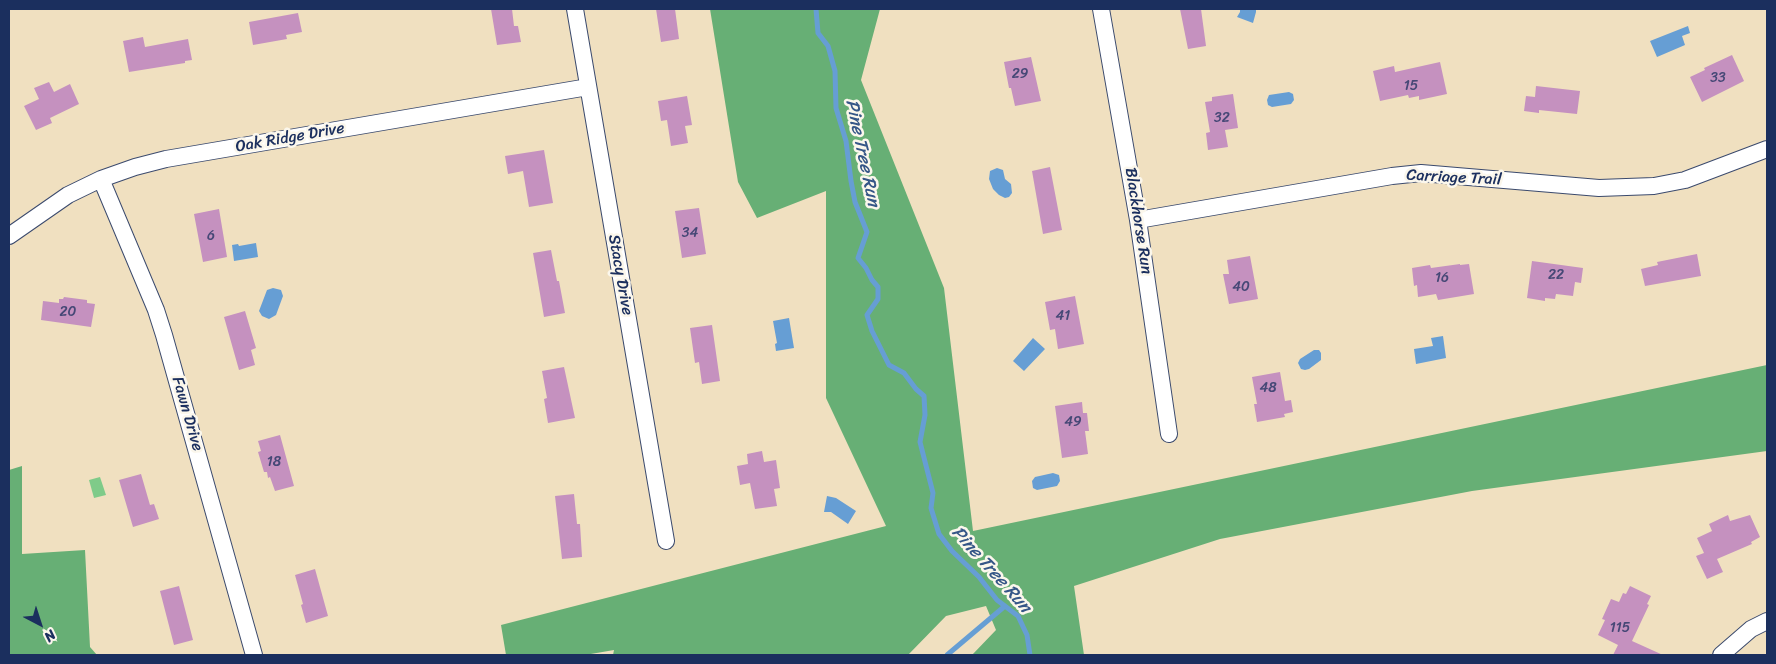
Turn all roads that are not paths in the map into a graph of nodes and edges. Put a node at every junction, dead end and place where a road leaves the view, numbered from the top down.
1 (575, 9) edge
2 (1101, 9) edge
3 (588, 87) junction
4 (1767, 149) edge
5 (101, 179) junction
6 (1138, 220) junction
7 (9, 236) edge
8 (1169, 434) dead end
9 (666, 541) dead end
10 (1767, 621) edge
11 (254, 655) edge
12 (1721, 655) edge

1 - 3 street, Stacy Drive
2 - 6 street, Blackhorse Run
3 - 5 street, Oak Ridge Drive
3 - 9 street, Stacy Drive
4 - 6 street, Carriage Trail
5 - 7 street, Oak Ridge Drive
5 - 11 street, Fawn Drive
6 - 8 street, Blackhorse Run
10 - 12 street

